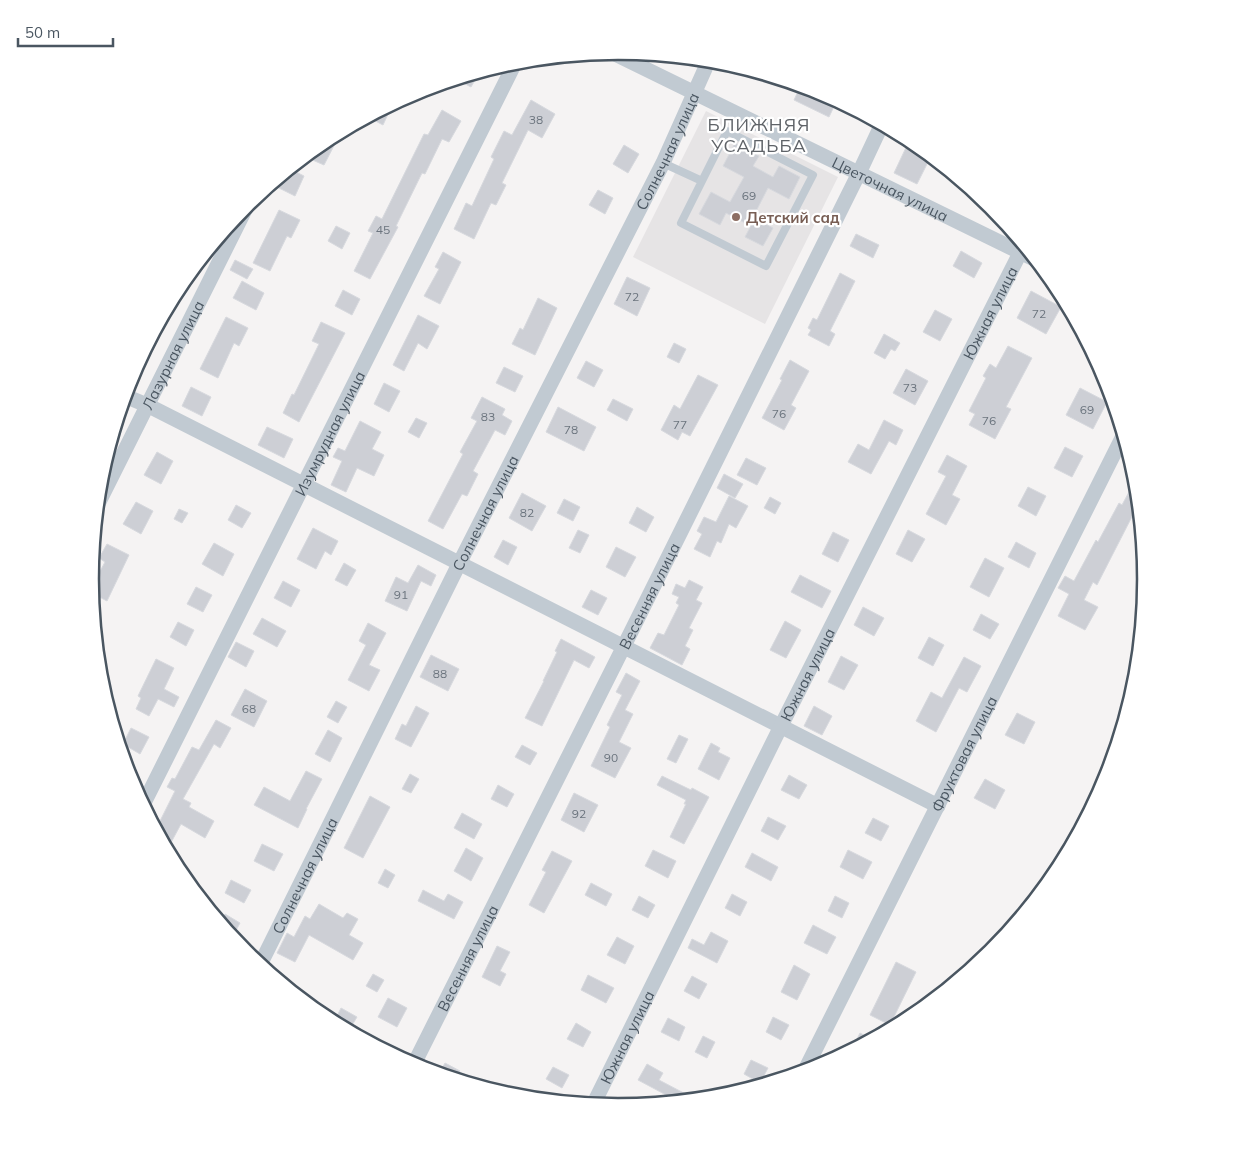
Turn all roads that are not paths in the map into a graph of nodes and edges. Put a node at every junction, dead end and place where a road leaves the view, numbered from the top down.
1 (628, 60) edge
2 (705, 67) edge
3 (511, 72) edge
4 (693, 93) junction
5 (879, 131) edge
6 (663, 163) junction
7 (859, 173) junction
8 (702, 182) junction
9 (236, 228) edge
10 (1016, 245) edge
11 (1021, 251) edge
12 (132, 399) edge
13 (149, 406) junction
14 (1119, 443) edge
15 (304, 485) junction
16 (107, 488) edge
17 (459, 564) junction
18 (624, 646) junction
19 (781, 726) junction
20 (147, 796) edge
21 (938, 806) junction
22 (263, 958) edge
23 (416, 1057) edge
24 (809, 1062) edge
25 (596, 1098) edge

1 - 4 street, Цветочная улица
2 - 4 street, Солнечная улица
3 - 15 street, Изумрудная улица
4 - 6 street, Солнечная улица
4 - 7 street, Цветочная улица
5 - 7 street, Весенняя улица
6 - 8 lane
6 - 17 street, Солнечная улица
7 - 10 street, Цветочная улица
7 - 18 street, Весенняя улица
8 - 8 lane
9 - 13 street, Лазурная улица
11 - 19 street, Южная улица
12 - 13 street
13 - 15 street
13 - 16 street, Лазурная улица
14 - 21 street, Фруктовая улица
15 - 17 street
15 - 20 street, Изумрудная улица
17 - 18 street
17 - 22 street, Солнечная улица
18 - 19 street
18 - 23 street, Весенняя улица
19 - 21 street
19 - 25 street, Южная улица
21 - 24 street, Фруктовая улица

